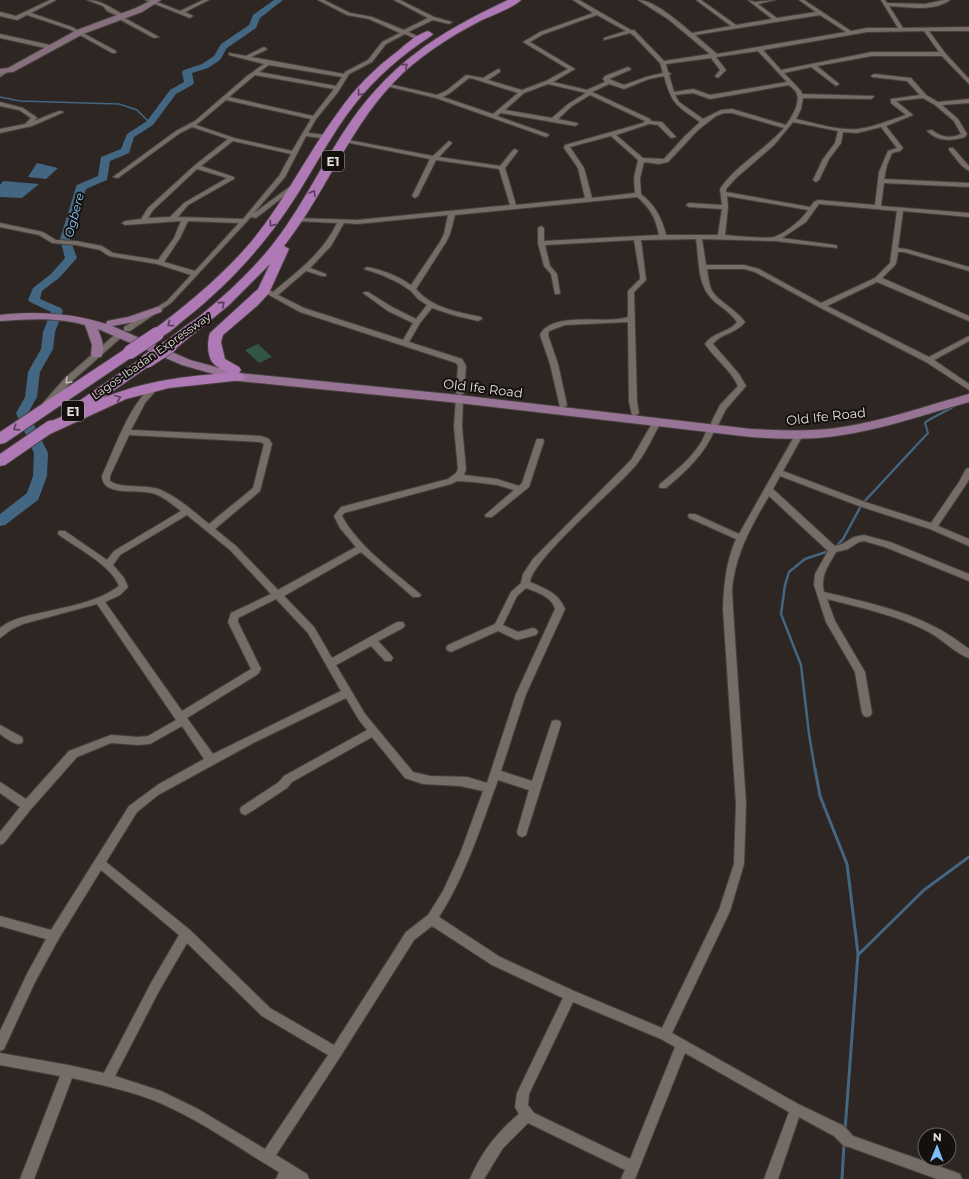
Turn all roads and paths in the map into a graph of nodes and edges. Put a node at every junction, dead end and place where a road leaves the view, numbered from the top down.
1 (54, 0) edge
2 (90, 0) edge
3 (207, 0) edge
4 (320, 0) edge
5 (396, 0) edge
6 (494, 0) edge
7 (516, 0) edge
8 (575, 0) edge
9 (640, 0) edge
10 (698, 0) edge
11 (773, 0) edge
12 (801, 0) edge
13 (152, 1) edge
14 (944, 1) edge
15 (752, 2) edge
16 (884, 2) edge
17 (181, 12) junction
18 (597, 13) junction
19 (820, 13) junction
20 (0, 14) edge
21 (28, 14) junction
22 (190, 16) dead end
23 (121, 17) junction
24 (432, 18) junction
25 (776, 20) junction
26 (448, 22) junction
27 (735, 27) junction
28 (901, 29) junction
29 (969, 29) edge
30 (926, 30) junction
31 (632, 31) junction
32 (80, 32) junction
33 (850, 32) junction
34 (402, 33) junction
35 (692, 34) junction
36 (0, 36) edge
37 (156, 38) dead end
38 (420, 39) junction
39 (606, 39) dead end
40 (50, 47) junction
41 (264, 49) dead end
42 (758, 49) junction
43 (114, 52) dead end
44 (231, 54) dead end
45 (944, 54) junction
46 (713, 55) junction
47 (246, 58) junction
48 (268, 63) junction
49 (664, 63) junction
50 (813, 66) junction
51 (628, 69) dead end
52 (498, 71) dead end
53 (2, 72) edge
54 (779, 72) junction
55 (254, 73) junction
56 (668, 74) junction
57 (345, 76) junction
58 (718, 76) dead end
59 (874, 76) dead end
60 (484, 80) junction
61 (548, 82) junction
62 (609, 82) junction
63 (969, 82) edge
64 (791, 83) junction
65 (836, 84) dead end
66 (385, 85) junction
67 (338, 88) junction
68 (522, 92) junction
69 (589, 92) junction
70 (672, 94) junction
71 (801, 96) junction
72 (924, 96) junction
73 (438, 97) junction
74 (870, 97) dead end
75 (225, 98) junction
76 (969, 101) edge
77 (0, 104) edge
78 (937, 104) junction
79 (501, 110) junction
80 (61, 112) dead end
81 (494, 116) junction
82 (314, 118) junction
83 (554, 119) junction
84 (791, 120) junction
85 (648, 122) junction
86 (702, 122) junction
87 (575, 124) dead end
88 (192, 125) junction
89 (882, 125) junction
90 (24, 126) junction
91 (786, 127) junction
92 (841, 130) junction
93 (0, 131) edge
94 (930, 131) dead end
95 (304, 134) junction
96 (612, 134) junction
97 (546, 135) dead end
98 (328, 136) junction
99 (673, 137) dead end
100 (232, 139) junction
101 (345, 140) junction
102 (449, 143) dead end
103 (951, 149) dead end
104 (514, 151) dead end
105 (294, 153) junction
106 (434, 158) junction
107 (641, 160) junction
108 (196, 167) junction
109 (502, 168) junction
110 (969, 169) edge
111 (116, 177) dead end
112 (300, 180) junction
113 (816, 180) dead end
114 (881, 181) junction
115 (969, 185) edge
116 (723, 193) junction
117 (638, 195) junction
118 (415, 196) dead end
119 (590, 200) junction
120 (690, 205) dead end
121 (513, 206) junction
122 (725, 207) junction
123 (878, 207) junction
124 (811, 209) junction
125 (900, 209) junction
126 (452, 213) junction
127 (969, 215) edge
128 (172, 219) junction
129 (185, 219) junction
130 (297, 219) junction
131 (144, 220) junction
132 (244, 221) junction
133 (341, 222) junction
134 (125, 223) dead end
135 (0, 225) edge
136 (540, 228) dead end
137 (234, 233) junction
138 (288, 233) junction
139 (663, 237) junction
140 (721, 237) junction
141 (637, 238) junction
142 (699, 238) junction
143 (775, 239) junction
144 (541, 243) junction
145 (835, 247) dead end
146 (895, 250) junction
147 (160, 262) junction
148 (704, 267) junction
149 (306, 269) junction
150 (969, 269) edge
151 (367, 270) dead end
152 (196, 274) junction
153 (324, 275) dead end
154 (877, 279) junction
155 (412, 289) junction
156 (269, 293) junction
157 (366, 293) dead end
158 (557, 293) dead end
159 (431, 304) junction
160 (822, 306) junction
161 (156, 310) junction
162 (0, 313) edge
163 (44, 313) junction
164 (67, 316) junction
165 (0, 318) edge
166 (632, 318) junction
167 (969, 319) edge
168 (478, 320) dead end
169 (90, 322) junction
170 (417, 322) junction
171 (111, 323) junction
172 (124, 332) junction
173 (969, 338) edge
174 (405, 344) junction
175 (97, 354) junction
176 (929, 360) junction
177 (236, 373) junction
178 (158, 385) junction
179 (969, 390) edge
180 (460, 396) junction
181 (969, 398) edge
182 (482, 399) junction
183 (563, 406) junction
184 (921, 408) junction
185 (40, 412) junction
186 (635, 413) junction
187 (657, 422) junction
188 (713, 426) junction
189 (44, 431) junction
190 (126, 432) junction
191 (800, 435) junction
192 (0, 439) edge
193 (540, 441) dead end
194 (0, 461) edge
195 (969, 471) edge
196 (778, 472) junction
197 (457, 478) junction
198 (966, 484) edge
199 (663, 486) dead end
200 (520, 489) junction
201 (768, 490) junction
202 (187, 511) junction
203 (490, 515) dead end
204 (692, 516) dead end
205 (933, 527) junction
206 (209, 529) junction
207 (62, 533) dead end
208 (741, 538) junction
209 (969, 543) edge
210 (362, 548) junction
211 (833, 550) junction
212 (108, 565) junction
213 (969, 578) edge
214 (525, 584) junction
215 (279, 594) junction
216 (820, 594) junction
217 (416, 595) dead end
218 (99, 600) junction
219 (400, 625) dead end
220 (498, 627) junction
221 (533, 632) dead end
222 (0, 634) edge
223 (372, 641) junction
224 (451, 648) dead end
225 (969, 654) edge
226 (388, 658) dead end
227 (331, 663) junction
228 (348, 692) junction
229 (867, 713) dead end
230 (181, 720) junction
231 (556, 724) dead end
232 (0, 729) edge
233 (373, 732) junction
234 (18, 740) dead end
235 (211, 760) junction
236 (495, 774) junction
237 (0, 787) edge
238 (534, 787) junction
239 (489, 788) junction
240 (27, 806) junction
241 (245, 810) dead end
242 (522, 832) dead end
243 (0, 840) edge
244 (100, 863) junction
245 (432, 919) junction
246 (0, 921) edge
247 (186, 934) junction
248 (54, 936) junction
249 (570, 995) junction
250 (665, 1035) junction
251 (0, 1045) edge
252 (682, 1045) junction
253 (336, 1053) junction
254 (0, 1059) edge
255 (68, 1071) junction
256 (107, 1080) junction
257 (796, 1110) junction
258 (528, 1115) junction
259 (267, 1157) junction
260 (630, 1173) edge
261 (285, 1174) edge
262 (27, 1179) edge
263 (302, 1179) edge
264 (478, 1179) edge
265 (771, 1179) edge
266 (955, 1179) edge

1 - 21 street
2 - 23 street
3 - 17 street
4 - 34 street
5 - 24 street
6 - 26 highway, Lagos-Ibadan Expressway / E1
66 -> 7 highway, Lagos-Ibadan Expressway / E1
8 - 18 street
9 - 35 street
10 - 27 street
11 - 15 street
12 - 19 street
13 - 17 street
13 - 23 street
14 - 16 street
15 - 25 street
16 - 28 street
17 - 22 street
18 - 31 street
18 - 61 street
19 - 25 street
19 - 33 street
20 - 21 street
21 - 32 street
23 - 32 street
23 - 37 street
24 - 26 street
24 - 34 street
25 - 27 street
26 - 38 highway, Lagos-Ibadan Expressway / E1
27 - 35 street
28 - 30 street
28 - 33 street
29 - 30 street
30 - 45 street
31 - 39 street
31 - 49 street
32 - 40 street
32 - 43 street
33 - 42 street
34 - 38 street
34 - 57 street
35 - 46 street
36 - 40 street
38 -> 98 highway, Lagos-Ibadan Expressway / E1
40 - 53 street
41 - 47 street
42 - 46 street
42 - 54 street
44 - 47 street
45 - 50 street
45 - 63 street
46 - 49 street
46 - 58 street
47 - 48 street
48 - 55 street
48 - 57 street
49 - 56 street
50 - 54 street
50 - 65 street
51 - 62 street
52 - 60 street
54 - 64 street
55 - 67 street
55 - 75 street
56 - 62 street
56 - 70 street
57 - 67 street
59 - 72 street
60 - 68 street
60 - 73 street
61 - 68 street
61 - 69 street
62 - 69 street
64 - 70 street
64 - 71 street
66 - 73 street
66 - 101 highway, Lagos-Ibadan Expressway / E1
67 - 82 street
68 - 79 street
69 - 83 street
69 - 85 street
70 - 86 street
71 - 74 street
71 - 84 street
72 - 78 street
72 - 89 street
73 - 81 street
75 - 82 street
75 - 88 street
76 - 78 street
77 - 90 street
78 - 94 street
79 - 81 street
79 - 83 street
80 - 90 street
81 - 97 street
82 - 95 street
83 - 87 street
84 - 91 street
84 - 92 street
85 - 96 street
85 - 99 street
86 - 91 street
86 - 107 street
88 - 100 street
88 - 111 street
89 - 92 street
89 - 114 street
90 - 93 street
91 - 116 street
92 - 113 street
95 - 98 street
95 - 105 street
96 - 107 street
96 - 119 street
98 - 112 highway, Lagos-Ibadan Expressway / E1
100 - 105 street
100 - 108 street
101 - 106 street
130 -> 101 highway, Lagos-Ibadan Expressway / E1
102 - 106 street
103 - 110 street
104 - 109 street
105 - 132 street
106 - 109 street
106 - 118 street
107 - 117 street
108 - 128 street
108 - 131 street
109 - 121 street
112 - 137 street
112 -> 185 highway, Lagos-Ibadan Expressway / E1, bridge
114 - 115 street
114 - 123 street
116 - 122 street
116 - 124 street
117 - 119 street
117 - 139 street
119 - 121 street
120 - 122 street
121 - 126 street
122 - 140 street
123 - 124 street
123 - 125 street
124 - 143 street
125 - 127 street
125 - 146 street
126 - 133 street
126 - 155 street
128 - 129 street
128 - 131 street
129 - 132 street
129 - 147 street
130 - 133 street
130 - 138 highway, Lagos-Ibadan Expressway / E1
131 - 134 street
132 - 137 street
133 - 149 street
135 - 147 street
136 - 144 street
137 - 152 street
138 - 156 highway
189 -> 138 highway, Lagos-Ibadan Expressway / E1, bridge
139 - 141 street
139 - 142 street
140 - 142 street
140 - 143 street
141 - 144 street
141 - 166 street
142 - 148 street
143 - 145 street
144 - 158 street
146 - 150 street
146 - 154 street
147 - 152 street
148 - 160 street
148 - 188 street
149 - 153 street
149 - 156 street
151 - 155 street
152 - 161 street
154 - 160 street
154 - 167 street
155 - 159 street
156 - 174 street
156 - 177 highway
157 - 170 street
159 - 168 street
159 - 170 street
160 - 176 street
161 - 171 main road
161 - 172 street
162 - 163 main road, Old Ife Road
163 - 164 main road, Old Ife Road
163 - 165 main road, Old Ife Road
164 - 169 main road, Old Ife Road
164 - 171 main road, Old Ife Road
166 - 183 street
166 - 186 street
169 - 172 main road, Old Ife Road
169 - 175 main road
170 - 174 street
171 - 172 main road, Old Ife Road
172 - 175 street
172 - 177 main road, Old Ife Road
173 - 176 street
174 - 180 street
175 -> 185 street
176 - 179 street
177 - 178 highway
177 - 180 main road, Old Ife Road
189 -> 178 highway
178 - 190 street
179 - 184 main road, Old Ife Road
180 - 182 main road, Old Ife Road
180 - 197 street
181 - 184 main road, Old Ife Road
182 - 183 main road, Old Ife Road
182 - 187 main road, Old Ife Road
183 - 186 main road, Old Ife Road
184 - 188 main road, Old Ife Road
184 - 191 main road, Old Ife Road
185 -> 192 highway, Lagos-Ibadan Expressway / E1
186 - 188 main road, Old Ife Road
187 - 188 main road, Old Ife Road
187 - 214 street
188 - 191 main road, Old Ife Road
188 - 199 street
189 - 194 highway, Lagos-Ibadan Expressway / E1
190 - 202 street
190 - 206 street
191 - 196 street
193 - 200 street
195 - 198 street
196 - 201 street
196 - 205 street
197 - 200 street
197 - 210 street
198 - 205 street
200 - 203 street
201 - 208 street
201 - 211 street
202 - 206 street
202 - 212 street
204 - 208 street
205 - 209 street
206 - 215 street
207 - 212 street
208 - 250 street
210 - 215 street
210 - 217 street
211 - 213 street
211 - 216 street
212 - 218 street
214 - 220 street
214 - 236 street
215 - 227 street
215 - 230 street
216 - 225 street
216 - 229 street
218 - 222 street
218 - 230 street
219 - 223 street
220 - 221 street
220 - 224 street
223 - 226 street
223 - 227 street
227 - 228 street
228 - 233 street
228 - 235 street
230 - 235 street
230 - 240 street
231 - 238 street
232 - 234 street
233 - 239 street
233 - 241 street
235 - 244 street
236 - 238 street
236 - 239 street
237 - 240 street
238 - 242 street
239 - 245 street
240 - 243 street
244 - 247 street
244 - 248 street
245 - 249 street
245 - 253 street
246 - 248 street
247 - 253 street
247 - 256 street
248 - 251 street
249 - 250 street
249 - 258 street
250 - 252 street
252 - 257 street
252 - 260 street
253 - 259 street
254 - 255 street
255 - 256 street
255 - 262 street
256 - 259 street
257 - 265 street
257 - 266 street
258 - 260 street
258 - 264 street
259 - 261 street
261 - 263 street

